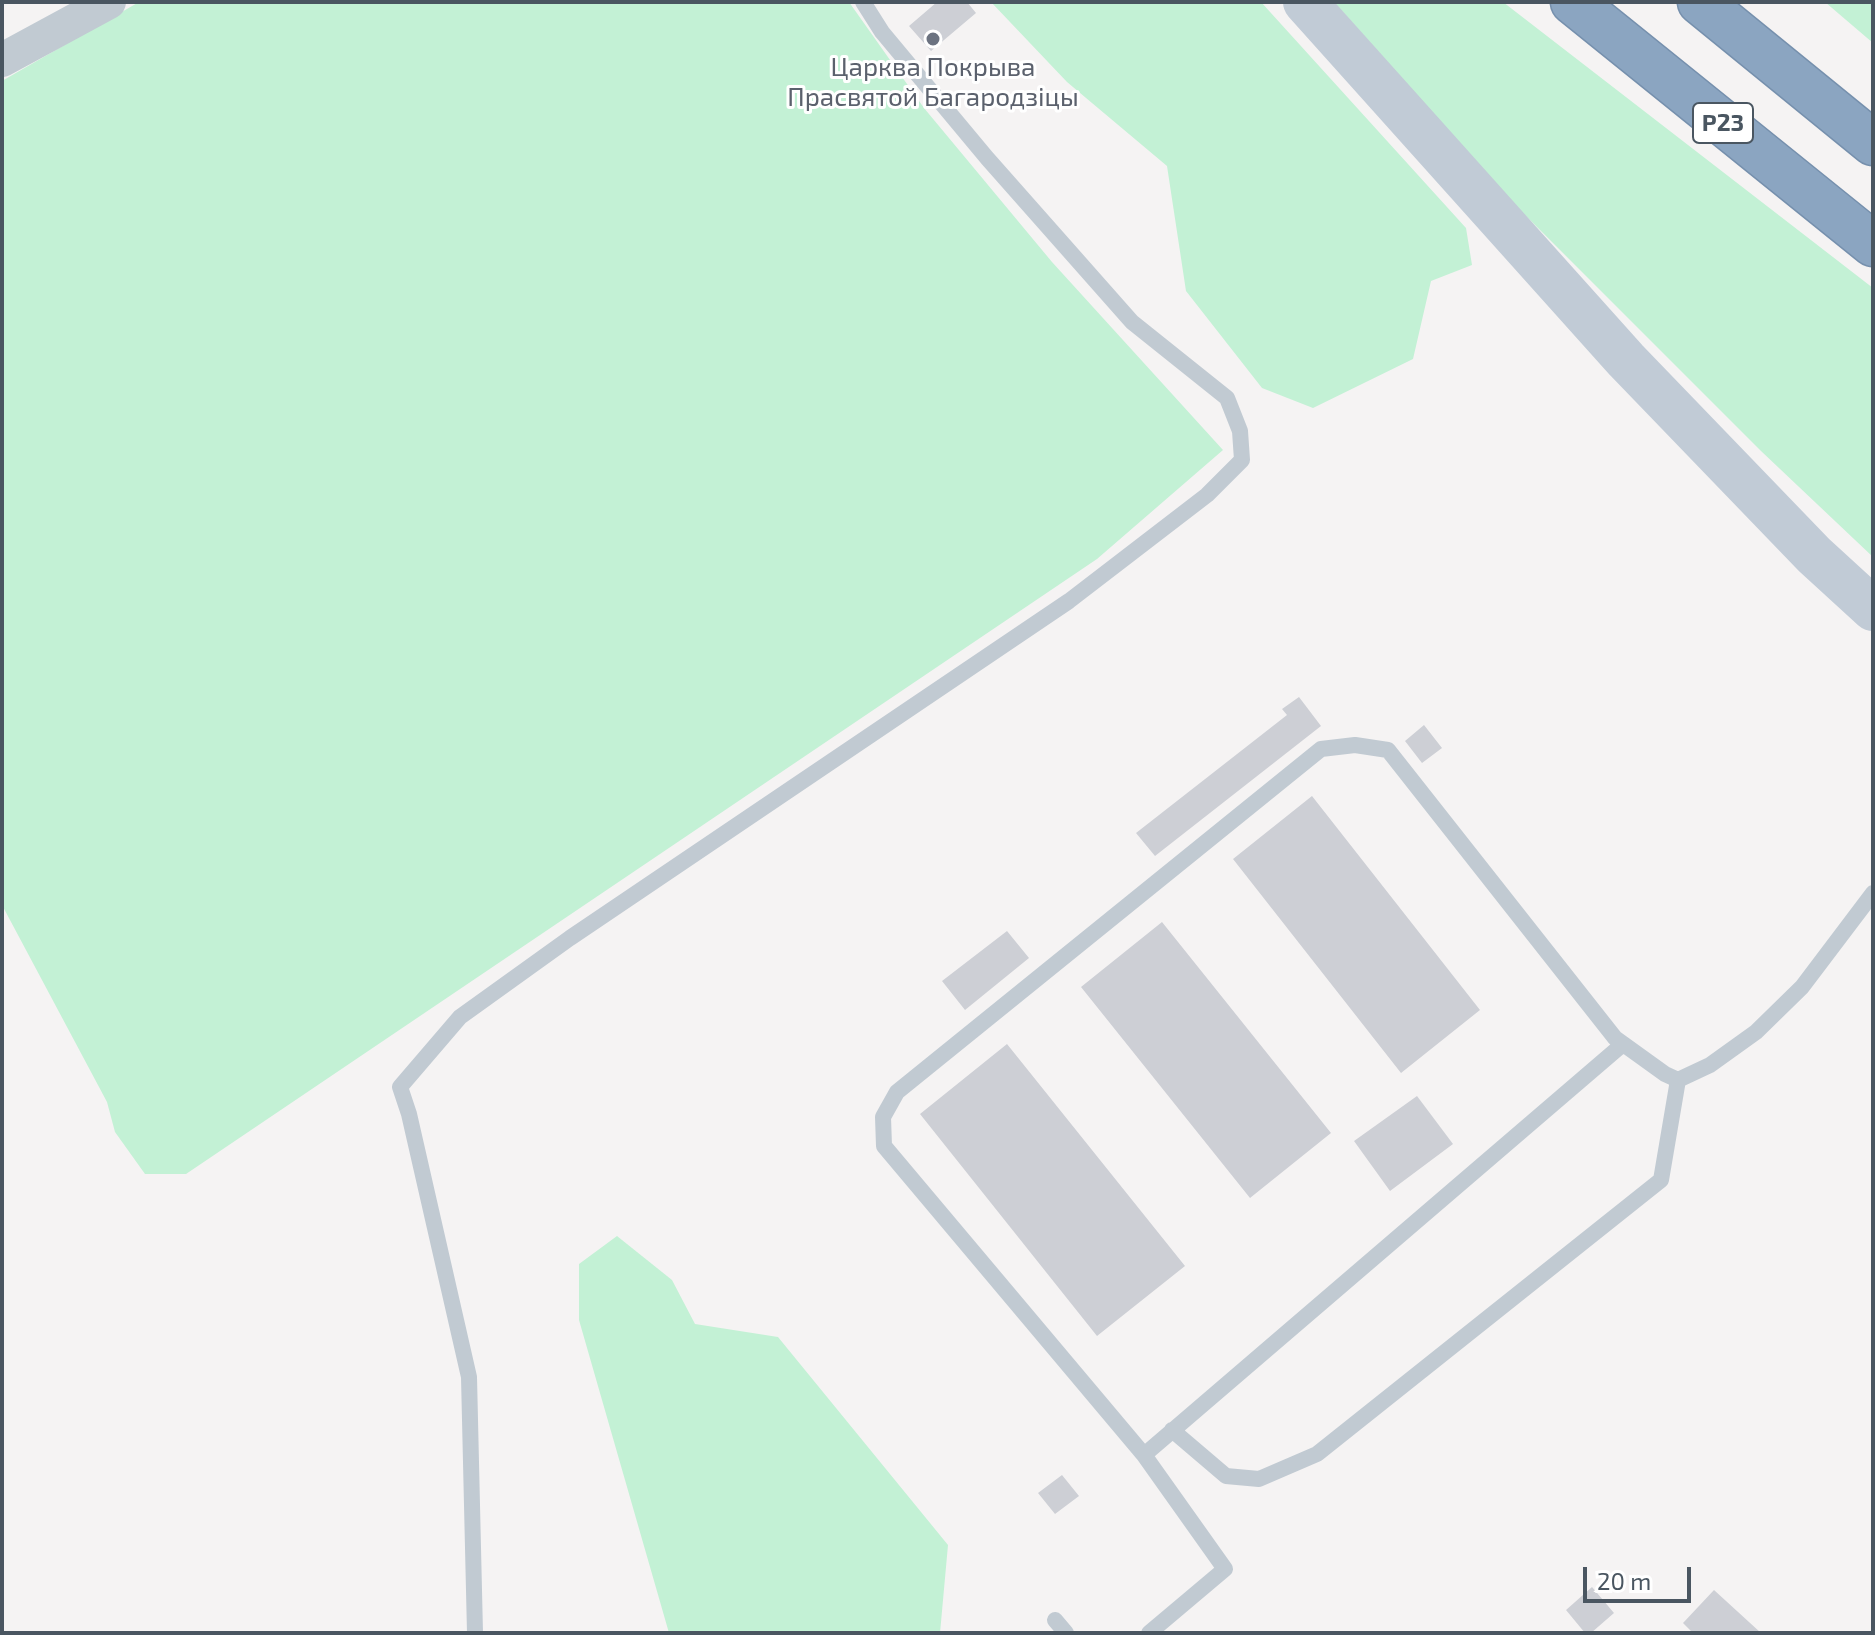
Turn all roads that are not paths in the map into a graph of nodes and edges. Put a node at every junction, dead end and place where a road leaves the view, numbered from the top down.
1 (109, 2) edge
2 (863, 2) edge
3 (1305, 2) edge
4 (1573, 2) edge
5 (1700, 2) edge
6 (2, 60) edge
7 (1873, 143) edge
8 (1873, 244) edge
9 (1873, 609) edge
10 (1873, 893) edge
11 (1623, 1044) junction
12 (1678, 1080) junction
13 (1172, 1430) junction
14 (1144, 1455) junction
15 (475, 1633) edge
16 (1149, 1633) edge

1 - 6 street
2 - 15 lane
3 - 9 street
4 - 8 highway, Р23
5 - 7 highway
10 - 12 lane
11 - 12 lane
11 - 13 lane
11 - 14 lane
12 - 13 lane
13 - 14 lane
14 - 16 lane

